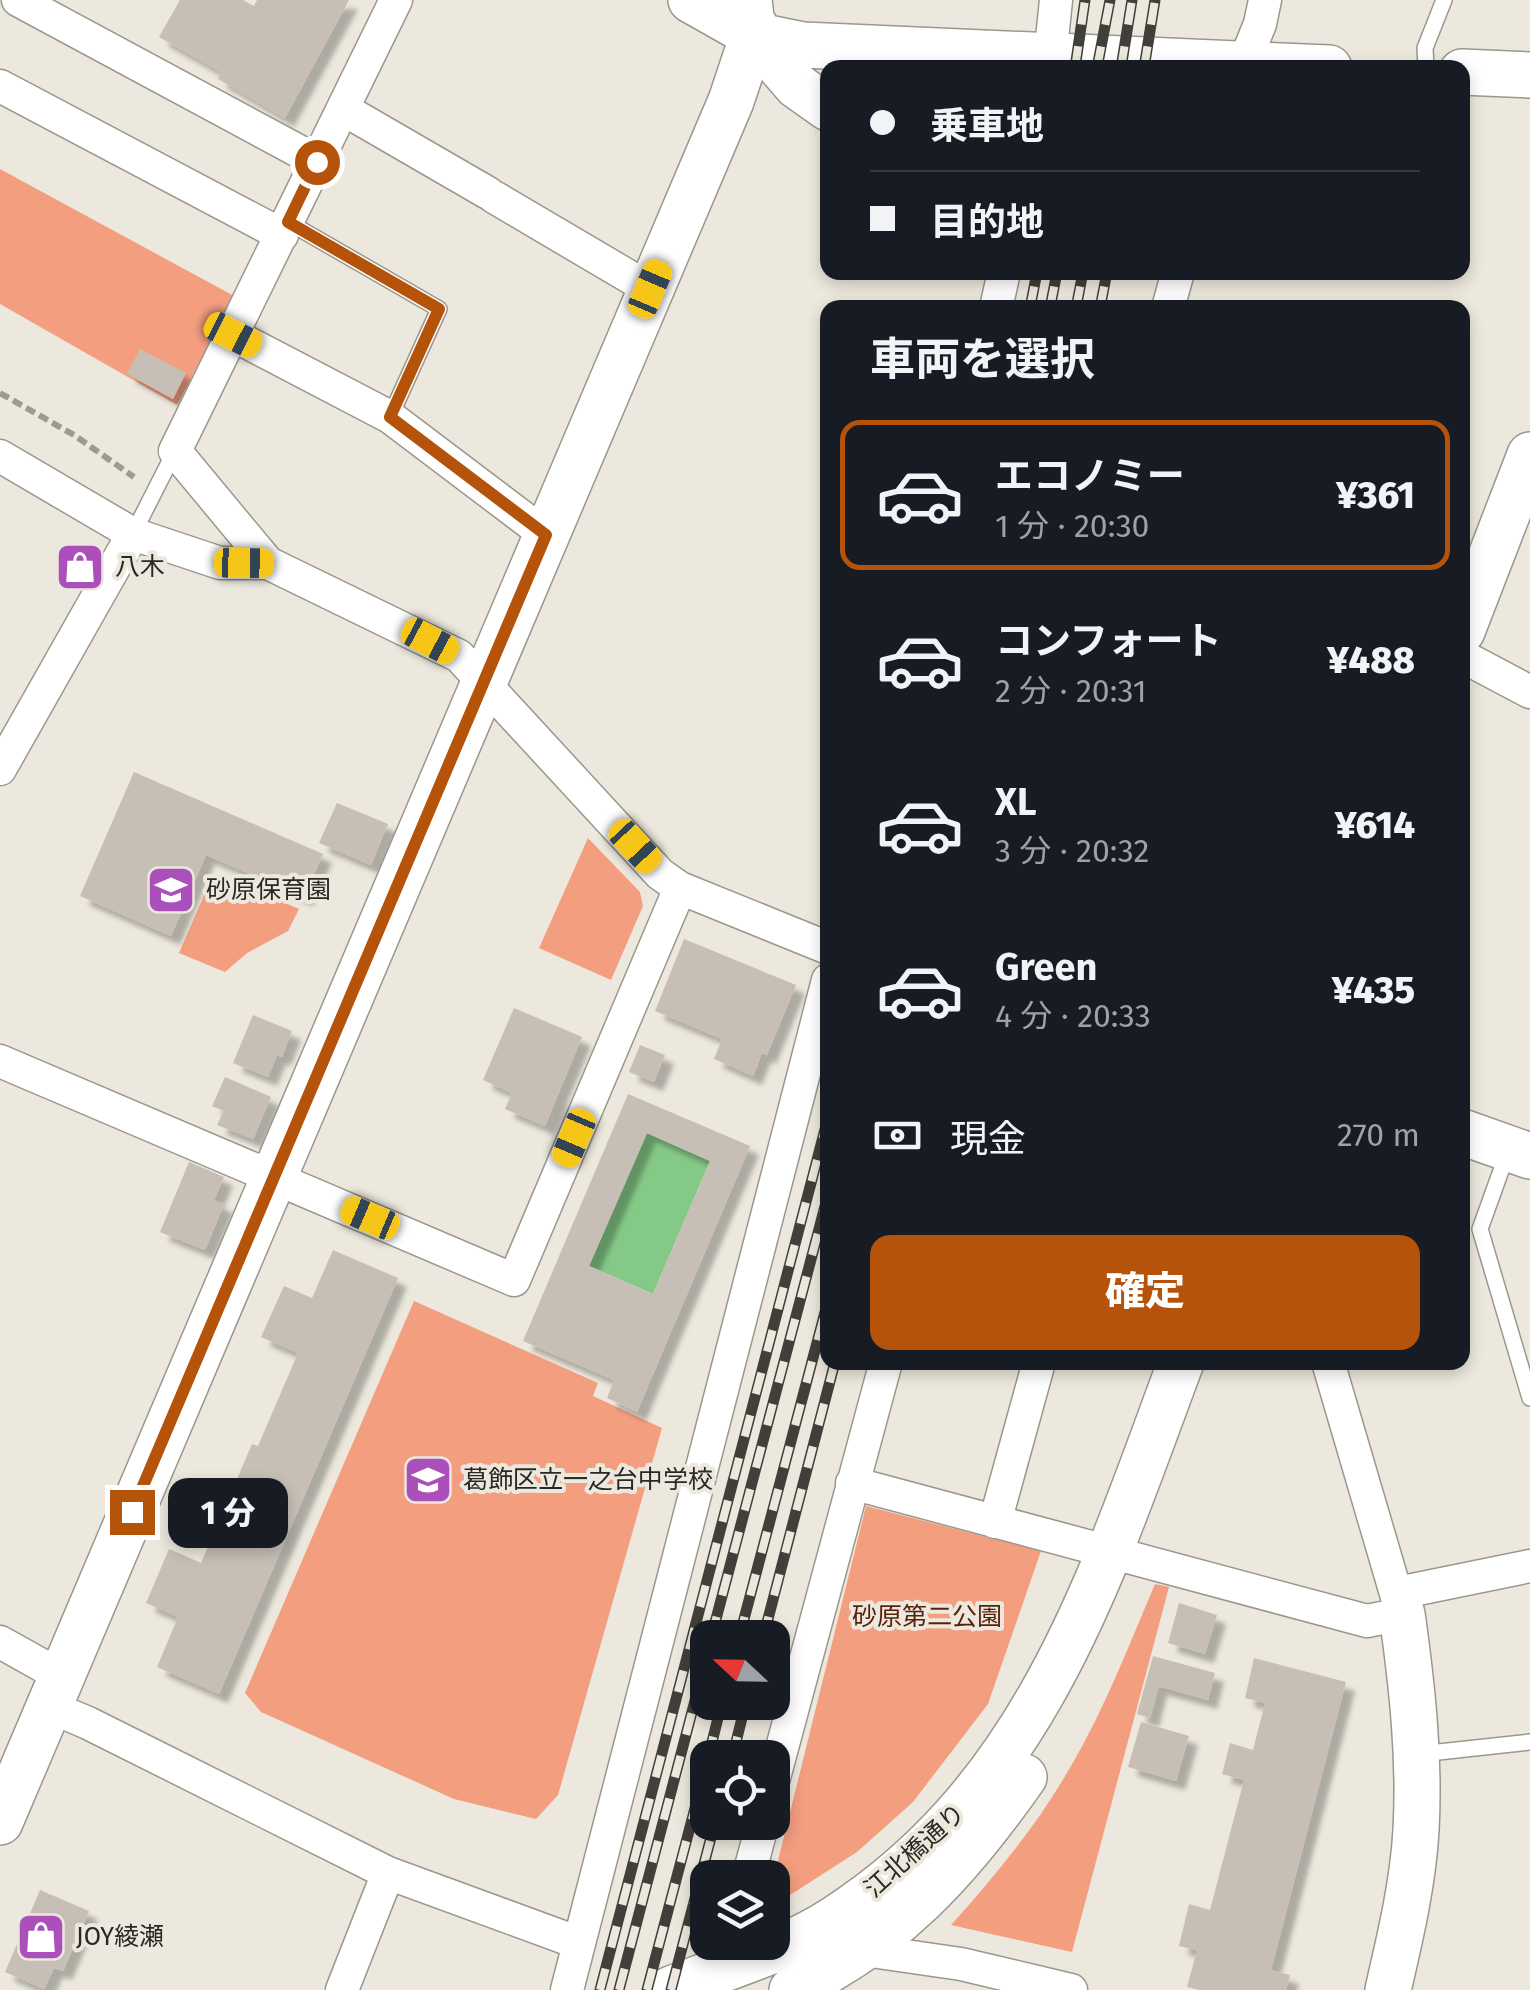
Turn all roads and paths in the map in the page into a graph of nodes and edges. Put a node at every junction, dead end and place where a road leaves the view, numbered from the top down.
1 (18, 0) edge
2 (396, 0) edge
3 (691, 0) edge
4 (1056, 0) edge
5 (1265, 0) edge
6 (1444, 0) edge
7 (754, 12) edge
8 (1035, 60) edge
9 (1050, 60) edge
10 (1245, 60) edge
11 (1426, 60) edge
12 (1470, 72) edge
13 (1530, 75) edge
14 (0, 86) edge
15 (820, 102) edge
16 (343, 109) junction
17 (317, 162) junction
18 (285, 229) junction
19 (650, 289) junction
20 (233, 335) junction
21 (0, 393) edge
22 (390, 417) junction
23 (175, 451) junction
24 (1530, 455) edge
25 (0, 456) edge
26 (144, 483) dead end
27 (133, 534) junction
28 (546, 535) junction
29 (268, 563) junction
30 (1470, 610) edge
31 (1470, 660) edge
32 (483, 681) junction
33 (1530, 692) edge
34 (0, 768) edge
35 (680, 888) junction
36 (820, 945) edge
37 (820, 1011) edge
38 (0, 1061) edge
39 (1470, 1135) edge
40 (1520, 1152) edge
41 (275, 1177) junction
42 (884, 1370) edge
43 (1037, 1370) edge
44 (1178, 1370) edge
45 (1330, 1370) edge
46 (1530, 1398) edge
47 (852, 1484) junction
48 (995, 1522) junction
49 (1110, 1552) junction
50 (1530, 1566) edge
51 (1400, 1604) junction
52 (1081, 1622) junction
53 (0, 1642) edge
54 (55, 1691) junction
55 (784, 1740) edge
56 (1530, 1742) edge
57 (1416, 1754) junction
58 (2, 1810) edge
59 (388, 1873) junction
60 (790, 1942) edge
61 (580, 1943) junction
62 (864, 1950) junction
63 (720, 1960) edge
64 (1062, 1989) edge
65 (342, 1990) edge
66 (567, 1990) edge
67 (669, 1990) edge
68 (792, 1990) edge
69 (1388, 1990) edge

1 - 17 street
2 - 16 street
3 - 7 street
4 - 9 street
5 - 10 street
6 - 11 lane
7 - 8 street
7 - 15 street
7 - 19 street
12 - 13 street
14 - 18 street
16 - 17 street
16 - 19 street
17 - 18 street
18 - 20 street
18 - 22 lane
19 - 28 street
20 - 22 street
20 - 23 street
21 - 26 path
22 - 28 street
23 - 27 lane
23 - 29 street
24 - 30 street
25 - 27 street
27 - 29 street
27 - 34 street
28 - 32 street
29 - 32 street
31 - 33 street
32 - 35 street
32 - 41 street
35 - 36 street
35 - 41 street
37 - 61 street
38 - 41 street
39 - 40 street
40 - 46 lane
41 - 54 street
42 - 47 street
43 - 48 street
44 - 49 street, 江北橋通り
45 - 51 street
47 - 48 street
47 - 55 street
48 - 49 street
49 - 51 street
49 - 52 street, 江北橋通り
50 - 51 street
51 - 57 street
52 - 60 street, 江北橋通り
52 - 62 street, 江北橋通り
53 - 54 street
54 - 58 street
54 - 59 street
56 - 57 lane
57 - 69 street
59 - 61 street
59 - 65 street
61 - 66 street
62 - 64 street
62 - 68 street, 江北橋通り
63 - 67 street, 江北橋通り

